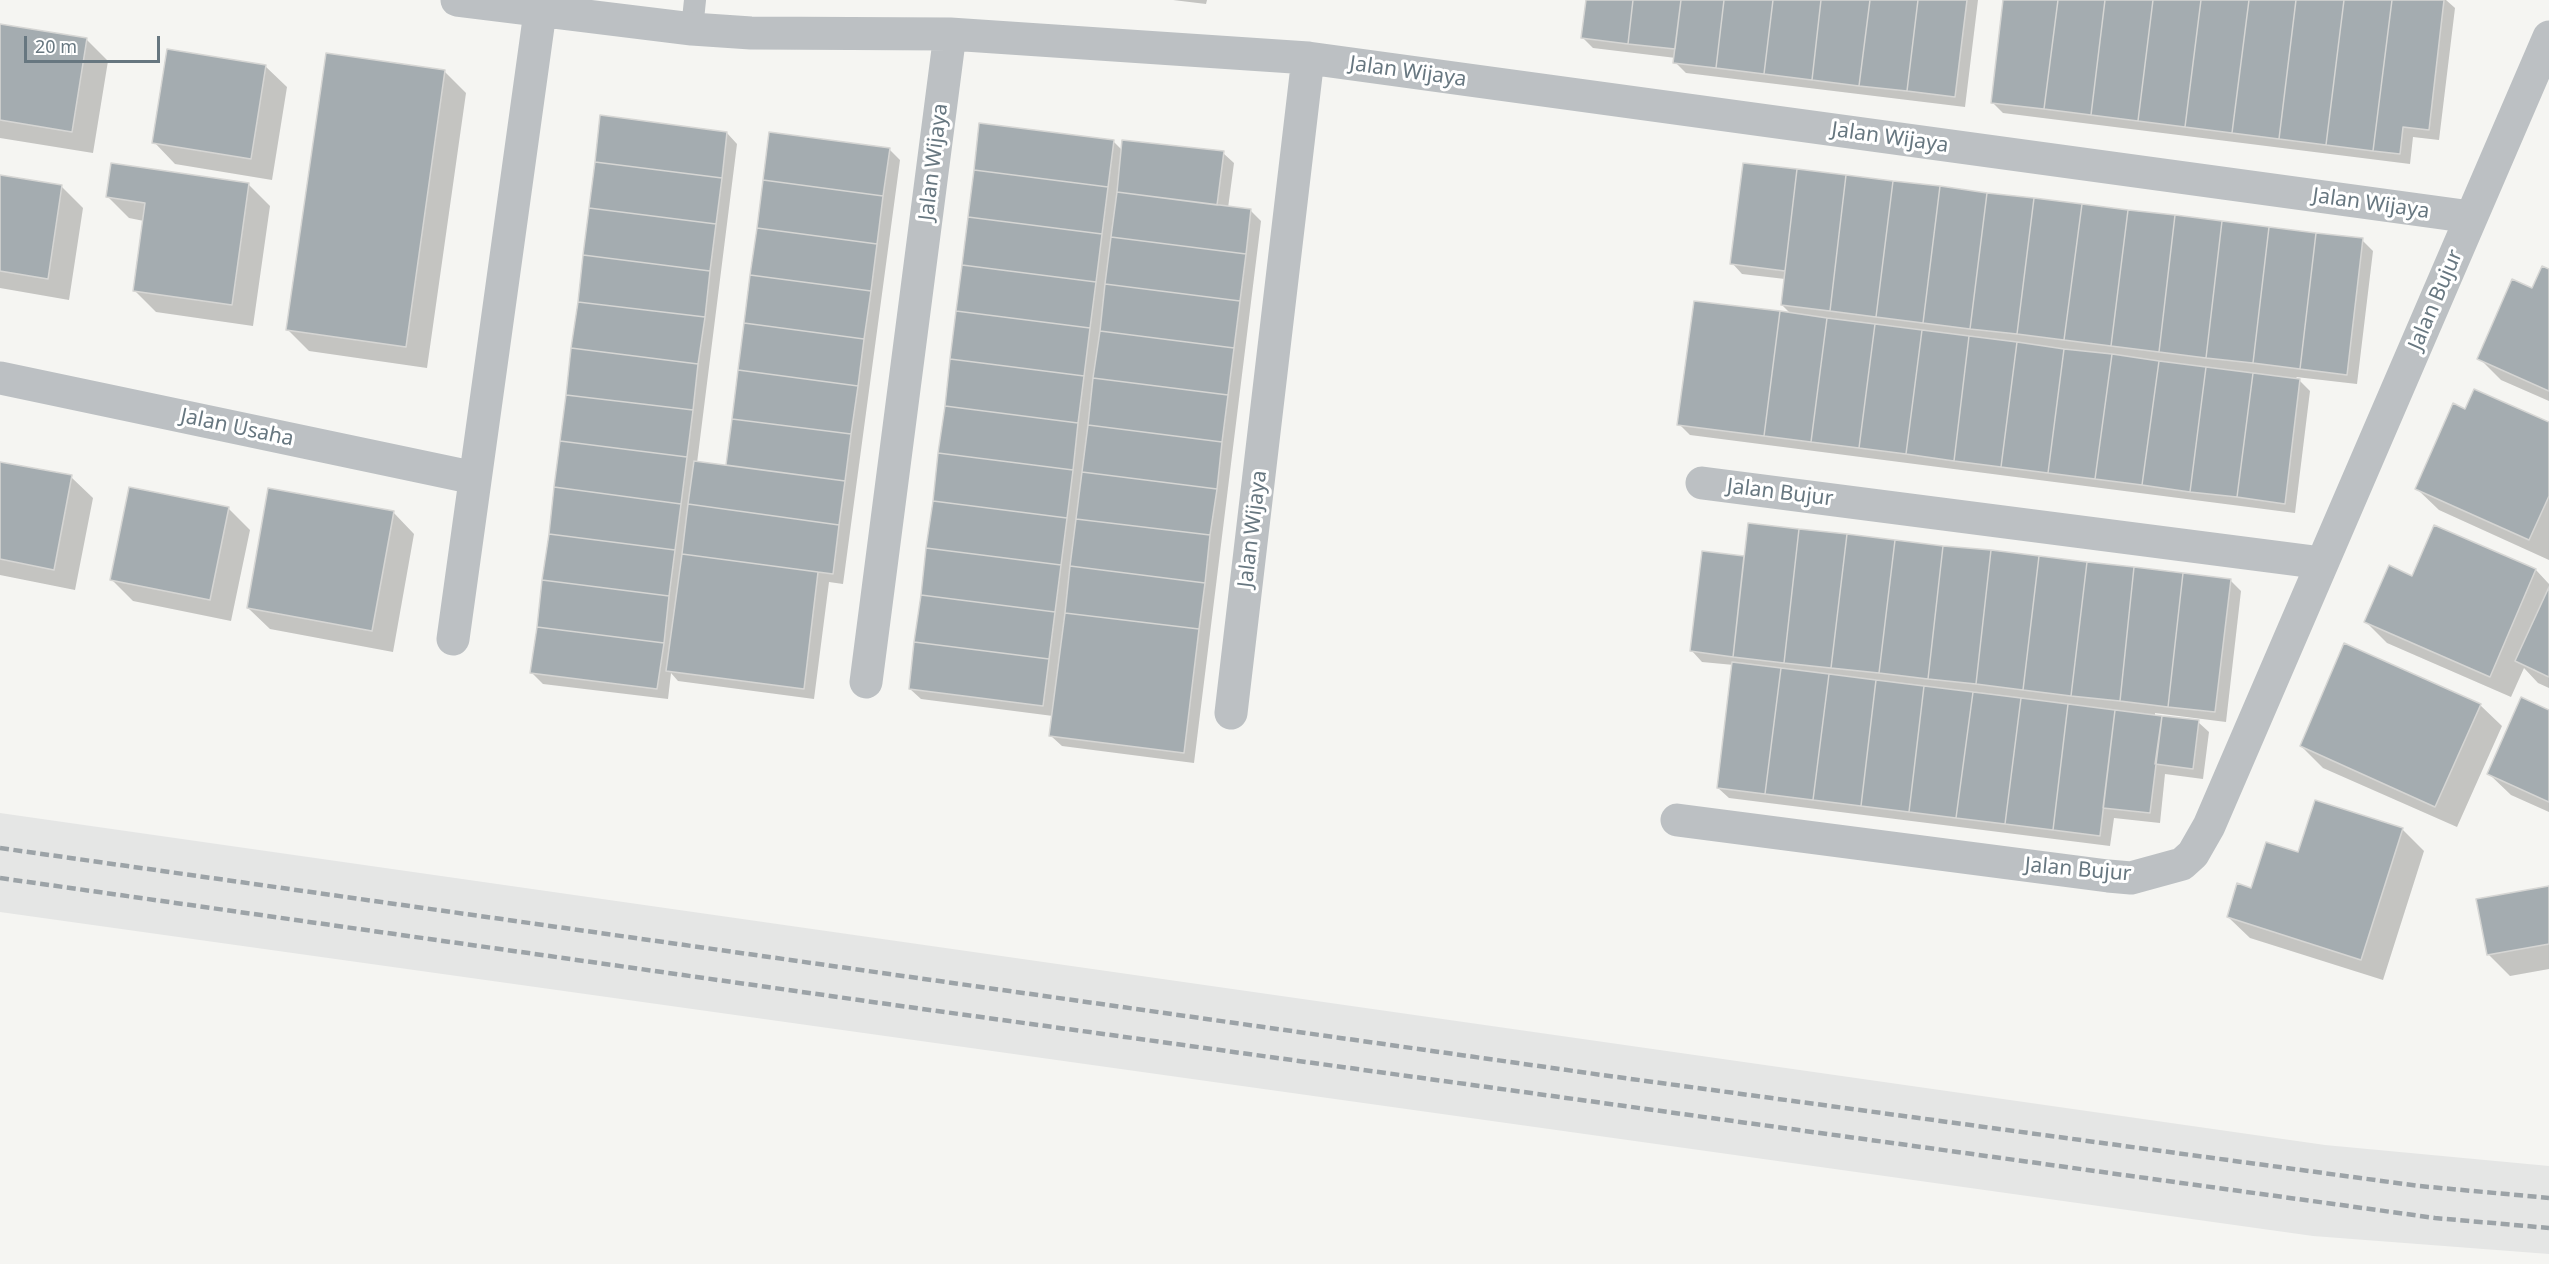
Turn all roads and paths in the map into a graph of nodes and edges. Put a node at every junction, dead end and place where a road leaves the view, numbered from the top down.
1 (457, 0) edge
2 (540, 12) junction
3 (694, 15) edge
4 (950, 34) junction
5 (2549, 37) edge
6 (1308, 58) junction
7 (2471, 217) junction
8 (0, 378) edge
9 (475, 478) junction
10 (1702, 483) dead end
11 (2322, 563) junction
12 (453, 639) dead end
13 (866, 682) dead end
14 (1231, 713) dead end
15 (1677, 820) dead end

1 - 2 street, Jalan Wijaya
2 - 3 street, Jalan Wijaya
2 - 9 street
3 - 4 street, Jalan Wijaya
4 - 6 street, Jalan Wijaya
4 - 13 street, Jalan Wijaya
5 - 7 street, Jalan Bujur
6 - 7 street, Jalan Wijaya
6 - 14 street, Jalan Wijaya
7 - 11 street, Jalan Bujur
8 - 9 street, Jalan Usaha
9 - 12 street
10 - 11 street, Jalan Bujur
11 - 15 street, Jalan Bujur

